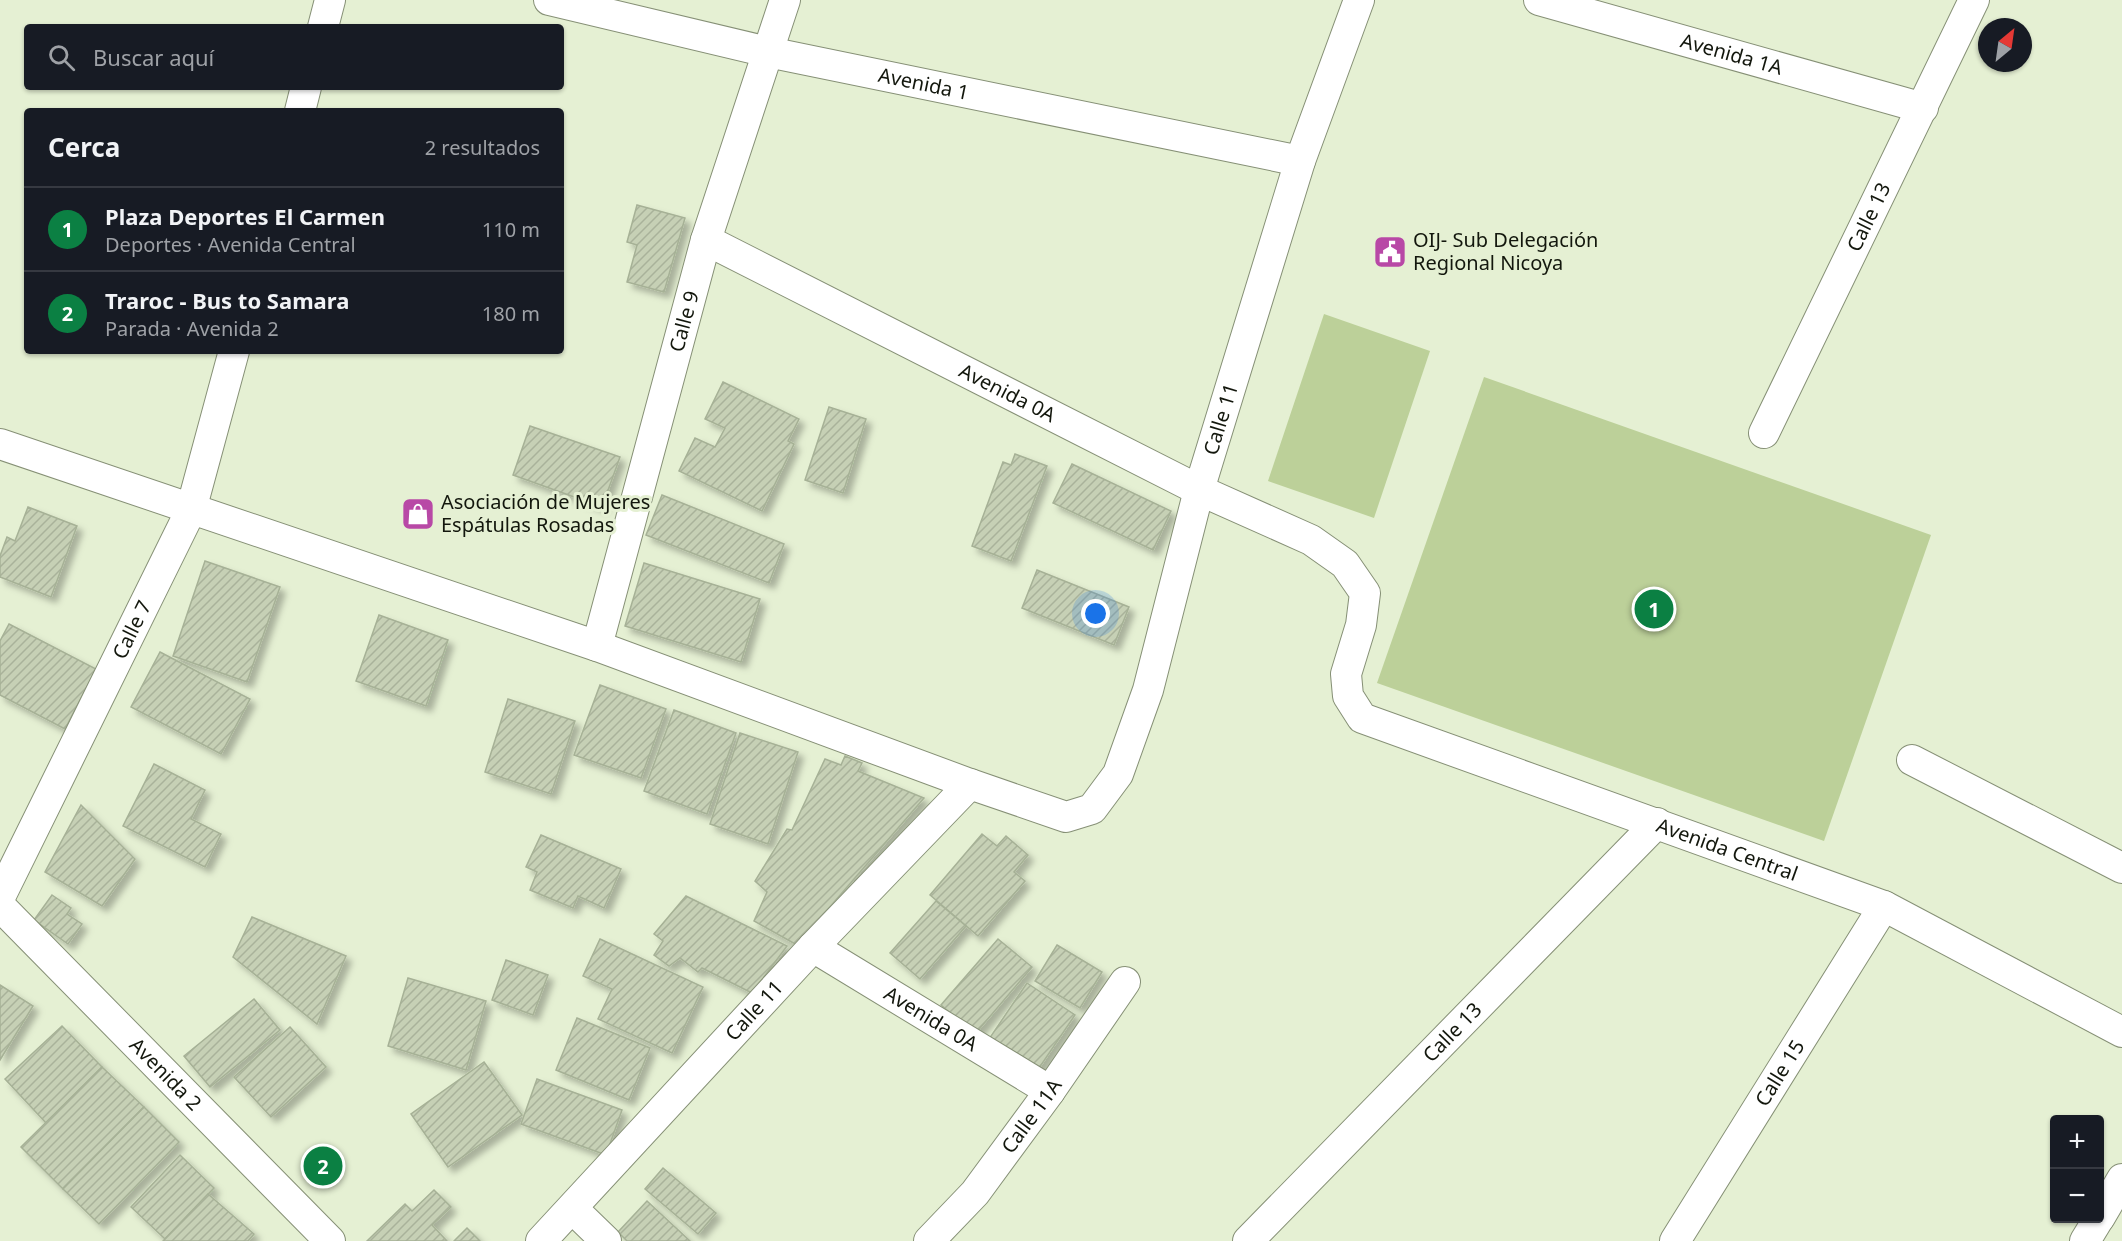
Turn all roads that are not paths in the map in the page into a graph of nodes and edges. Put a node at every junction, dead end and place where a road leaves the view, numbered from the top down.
1 (330, 0) edge
2 (549, 0) edge
3 (785, 0) edge
4 (1359, 0) edge
5 (1539, 0) edge
6 (1974, 0) edge
7 (323, 24) edge
8 (768, 52) junction
9 (305, 90) edge
10 (301, 108) edge
11 (1923, 108) junction
12 (1300, 160) junction
13 (706, 240) junction
14 (233, 354) edge
15 (1764, 433) dead end
16 (0, 444) edge
17 (1199, 490) junction
18 (191, 510) junction
19 (597, 646) junction
20 (1346, 674) joint
21 (1912, 760) dead end
22 (970, 784) junction
23 (1657, 823) junction
24 (2122, 868) edge
25 (0, 897) edge
26 (0, 906) edge
27 (1884, 906) junction
28 (813, 947) junction
29 (1125, 982) dead end
30 (2122, 1032) edge
31 (1050, 1091) junction
32 (2122, 1179) edge
33 (573, 1209) junction
34 (2104, 1210) edge
35 (2096, 1223) edge
36 (330, 1241) edge
37 (541, 1241) edge
38 (606, 1241) edge
39 (929, 1241) edge
40 (1248, 1241) edge
41 (1675, 1241) edge
42 (2085, 1241) edge

1 - 7 street
2 - 8 street, Avenida 1
3 - 8 street, Calle 9
4 - 12 street, Calle 11
5 - 11 street, Avenida 1A
6 - 11 street, Calle 13
8 - 12 street, Avenida 1
8 - 13 street, Calle 9
9 - 10 street
11 - 15 street, Calle 13
12 - 17 street, Calle 11
13 - 17 street, Avenida 0A
13 - 19 street, Calle 9
14 - 18 street, Calle 7
16 - 18 street
17 - 20 street, Avenida 0A
17 - 22 street, Calle 11
18 - 19 street
18 - 25 street, Calle 7
19 - 22 street
20 - 23 street, Avenida Central
21 - 24 street
22 - 28 street, Calle 11
23 - 27 street, Avenida Central
23 - 40 street, Calle 13
26 - 36 street, Avenida 2
27 - 30 street, Avenida Central
27 - 41 street, Calle 15
28 - 31 street, Avenida 0A
28 - 33 street, Calle 11
29 - 31 street, Calle 11A
31 - 39 street, Calle 11A
32 - 34 street
33 - 37 street, Calle 11
33 - 38 street
35 - 42 street

